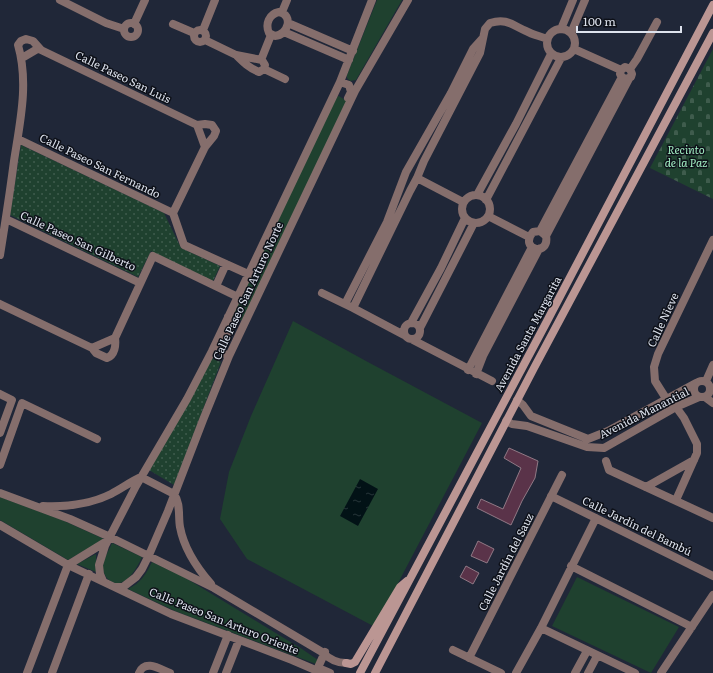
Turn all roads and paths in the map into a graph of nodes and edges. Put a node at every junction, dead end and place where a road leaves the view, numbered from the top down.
1 (60, 0) edge
2 (144, 0) edge
3 (215, 0) edge
4 (286, 0) edge
5 (372, 0) edge
6 (408, 0) edge
7 (572, 0) edge
8 (585, 0) edge
9 (72, 2) edge
10 (713, 5) edge
11 (282, 12) junction
12 (657, 22) dead end
13 (288, 23) junction
14 (134, 24) junction
15 (173, 24) dead end
16 (124, 29) junction
17 (561, 29) junction
18 (202, 30) junction
19 (284, 32) junction
20 (713, 32) edge
21 (194, 33) junction
22 (571, 34) junction
23 (271, 35) junction
24 (547, 39) junction
25 (205, 40) junction
26 (39, 48) junction
27 (574, 49) junction
28 (353, 51) junction
29 (551, 54) junction
30 (236, 55) junction
31 (22, 58) junction
32 (561, 58) junction
33 (261, 60) junction
34 (349, 60) junction
35 (264, 69) junction
36 (624, 75) junction
37 (285, 79) dead end
38 (340, 82) junction
39 (454, 94) junction
40 (342, 119) junction
41 (516, 124) junction
42 (197, 125) junction
43 (524, 128) junction
44 (18, 139) junction
45 (205, 147) junction
46 (411, 163) junction
47 (421, 169) junction
48 (418, 178) junction
49 (402, 182) junction
50 (412, 187) junction
51 (477, 195) junction
52 (486, 200) junction
53 (464, 202) junction
54 (173, 213) junction
55 (488, 216) junction
56 (465, 218) junction
57 (6, 219) junction
58 (474, 223) junction
59 (543, 234) junction
60 (384, 235) junction
61 (529, 237) junction
62 (712, 245) edge
63 (535, 248) junction
64 (0, 255) edge
65 (226, 264) junction
66 (441, 268) junction
67 (450, 272) junction
68 (248, 274) junction
69 (140, 283) junction
70 (216, 286) junction
71 (322, 293) dead end
72 (238, 297) junction
73 (507, 303) junction
74 (0, 304) edge
75 (349, 306) junction
76 (228, 317) junction
77 (411, 323) junction
78 (545, 325) junction
79 (420, 328) junction
80 (404, 335) junction
81 (115, 338) junction
82 (413, 340) junction
83 (92, 348) junction
84 (229, 356) junction
85 (713, 365) edge
86 (534, 368) junction
87 (468, 370) junction
88 (476, 374) junction
89 (516, 379) junction
90 (492, 381) dead end
91 (696, 383) junction
92 (710, 383) edge
93 (0, 394) edge
94 (702, 397) junction
95 (517, 400) junction
96 (667, 400) junction
97 (713, 403) edge
98 (676, 407) junction
99 (506, 421) junction
100 (0, 433) edge
101 (97, 439) dead end
102 (574, 439) junction
103 (694, 460) junction
104 (606, 461) dead end
105 (0, 465) edge
106 (562, 475) dead end
107 (141, 477) junction
108 (646, 487) junction
109 (0, 493) edge
110 (174, 494) junction
111 (551, 496) junction
112 (676, 500) junction
113 (34, 505) junction
114 (596, 518) junction
115 (713, 518) edge
116 (0, 526) edge
117 (109, 539) junction
118 (149, 556) junction
119 (68, 565) junction
120 (571, 566) junction
121 (416, 568) junction
122 (89, 574) junction
123 (713, 576) edge
124 (411, 578) junction
125 (103, 581) junction
126 (115, 587) junction
127 (214, 588) junction
128 (713, 595) edge
129 (413, 601) junction
130 (692, 627) junction
131 (541, 628) junction
132 (228, 635) junction
133 (239, 640) junction
134 (453, 650) dead end
135 (586, 651) junction
136 (324, 653) junction
137 (597, 656) junction
138 (469, 658) junction
139 (346, 663) joint
140 (316, 671) edge
141 (362, 672) edge
142 (27, 673) edge
143 (52, 673) edge
144 (139, 673) edge
145 (170, 673) edge
146 (213, 673) edge
147 (226, 673) edge
148 (330, 673) edge
149 (375, 673) edge
150 (501, 673) edge
151 (516, 673) edge
152 (575, 673) edge
153 (588, 673) edge
154 (635, 673) edge
155 (661, 673) edge

1 - 9 street
2 - 14 street
3 - 18 street
4 - 11 street
5 - 28 street, Calle Paseo San Arturo Norte
6 - 40 street, Calle Paseo San Arturo Norte
7 - 17 street
8 - 22 street
9 - 16 street
10 - 78 main road, Avenida Santa Margarita
11 - 13 street
11 - 23 street
12 - 36 street
13 - 19 street
13 - 28 street
14 - 16 street
14 - 16 street
15 - 21 street
17 - 22 street
17 - 24 street
18 - 21 street
18 - 25 street
19 - 23 street
19 - 34 street
20 - 86 main road, Avenida Santa Margarita
21 - 25 street
22 - 27 street
23 - 33 street
24 - 29 street
24 - 39 street
25 - 30 street
26 - 31 street
26 - 31 street, Calle Paseo San Luis
26 - 42 street, Calle Paseo San Luis
27 - 32 street
27 - 36 street
28 - 34 street, Calle Paseo San Arturo Norte
29 - 32 street
29 - 41 street
30 - 33 street
30 - 35 street
31 - 44 street, Calle Paseo San Luis
32 - 43 street
33 - 35 street
34 - 38 street, Calle Paseo San Arturo Norte
35 - 37 street
36 - 59 street
38 - 40 street
38 - 68 street, Calle Paseo San Arturo Norte
39 - 46 street
39 - 47 street
40 - 84 street, Calle Paseo San Arturo Norte
41 - 43 street
41 - 51 street
42 - 45 street
42 - 45 street, Calle Paseo San Luis
43 - 52 street
44 - 54 street, Calle Paseo San Fernando
44 - 57 street, Calle Paseo San Luis
45 - 54 street, Calle Paseo San Luis
46 - 47 street
46 - 49 street
47 - 48 street
48 - 50 street
48 - 53 street
49 - 50 street
49 - 60 street
50 - 60 street
51 - 52 street
51 - 53 street
52 - 55 street
53 - 56 street
54 - 65 street
55 - 58 street
55 - 61 street
56 - 58 street
56 - 66 street
57 - 64 street, Calle Paseo San Luis
57 - 69 street, Calle Paseo San Gilberto
58 - 67 street
59 - 61 street
59 - 63 street
60 - 75 street
61 - 63 street
62 - 96 street, Calle Nieve
63 - 73 street
65 - 68 street
65 - 70 street
66 - 67 street
66 - 77 street
67 - 79 street
68 - 72 street, Calle Paseo San Arturo Norte
69 - 70 street
69 - 81 street
70 - 72 street
71 - 75 street
72 - 76 street, Calle Paseo San Arturo Norte
73 - 87 street
73 - 88 street
74 - 83 street
75 - 80 street
76 - 84 street
76 - 107 street, Calle Paseo San Arturo Norte
77 - 79 street
77 - 80 street
78 - 86 main road
78 - 89 main road, Avenida Santa Margarita
79 - 82 street
80 - 82 street
81 - 83 street
81 - 83 street
82 - 87 street
84 - 110 street, Calle Paseo San Arturo Norte
85 - 92 street
86 - 95 main road, Avenida Santa Margarita
87 - 88 street
88 - 90 street
89 - 99 main road
89 - 121 main road, Avenida Santa Margarita
91 - 92 street
91 - 94 street
91 - 96 street, Avenida Manantial
92 - 94 street
93 - 100 street
94 - 97 street, Avenida Manantial
94 - 98 street, Avenida Manantial
95 - 99 main road, Avenida Santa Margarita
95 - 102 street, Avenida Manantial
96 - 98 street, Calle Nieve
96 - 102 street, Avenida Manantial
98 - 102 street, Avenida Manantial
98 - 103 street, Calle Nieve
99 - 102 street, Avenida Manantial
99 - 129 main road, Avenida Santa Margarita
101 - 105 street
103 - 108 street
103 - 112 street, Calle Nieve
104 - 108 street
106 - 111 street, Calle Jardín del Sauz
107 - 110 street
107 - 113 street, Calle Paseo San Arturo Oriente
107 - 117 street, Calle Paseo San Arturo Norte
108 - 112 street
109 - 113 street, Calle Paseo San Arturo Oriente
110 - 118 street, Calle Paseo San Arturo Norte
110 - 127 street, Calle Paseo San Arturo Oriente
111 - 114 street, Calle Jardín del Bambú
111 - 138 street, Calle Jardín del Sauz
112 - 115 street
113 - 117 street, Calle Paseo San Arturo Oriente
114 - 120 street
114 - 123 street, Calle Jardín del Bambú
116 - 119 street, Calle Paseo San Arturo Oriente
117 - 118 street, Calle Paseo San Arturo Oriente
117 - 119 street
117 - 125 street, Calle Paseo San Arturo Norte
118 - 126 street, Calle Paseo San Arturo Norte
118 - 127 street, Calle Paseo San Arturo Oriente
119 - 122 street, Calle Paseo San Arturo Oriente
119 - 142 street
120 - 130 street
120 - 131 street
121 - 124 main road, Avenida Santa Margarita
121 - 129 main road
122 - 125 street, Calle Paseo San Arturo Oriente
122 - 143 street
124 - 139 main road
124 - 141 main road, Avenida Santa Margarita
125 - 126 street, Calle Paseo San Arturo Oriente
126 - 132 street, Calle Paseo San Arturo Oriente
127 - 136 street, Calle Paseo San Arturo Oriente
128 - 130 street
129 - 149 main road, Avenida Santa Margarita
130 - 155 street
131 - 135 street
131 - 151 street
132 - 133 street, Calle Paseo San Arturo Oriente
132 - 146 street
133 - 140 street, Calle Paseo San Arturo Oriente
133 - 147 street
134 - 138 street
135 - 137 street
135 - 152 street
136 - 139 street, Calle Paseo San Arturo Oriente
136 - 140 street
137 - 153 street
137 - 154 street
138 - 150 street
140 - 148 street, Calle Paseo San Arturo Oriente
144 - 145 street

